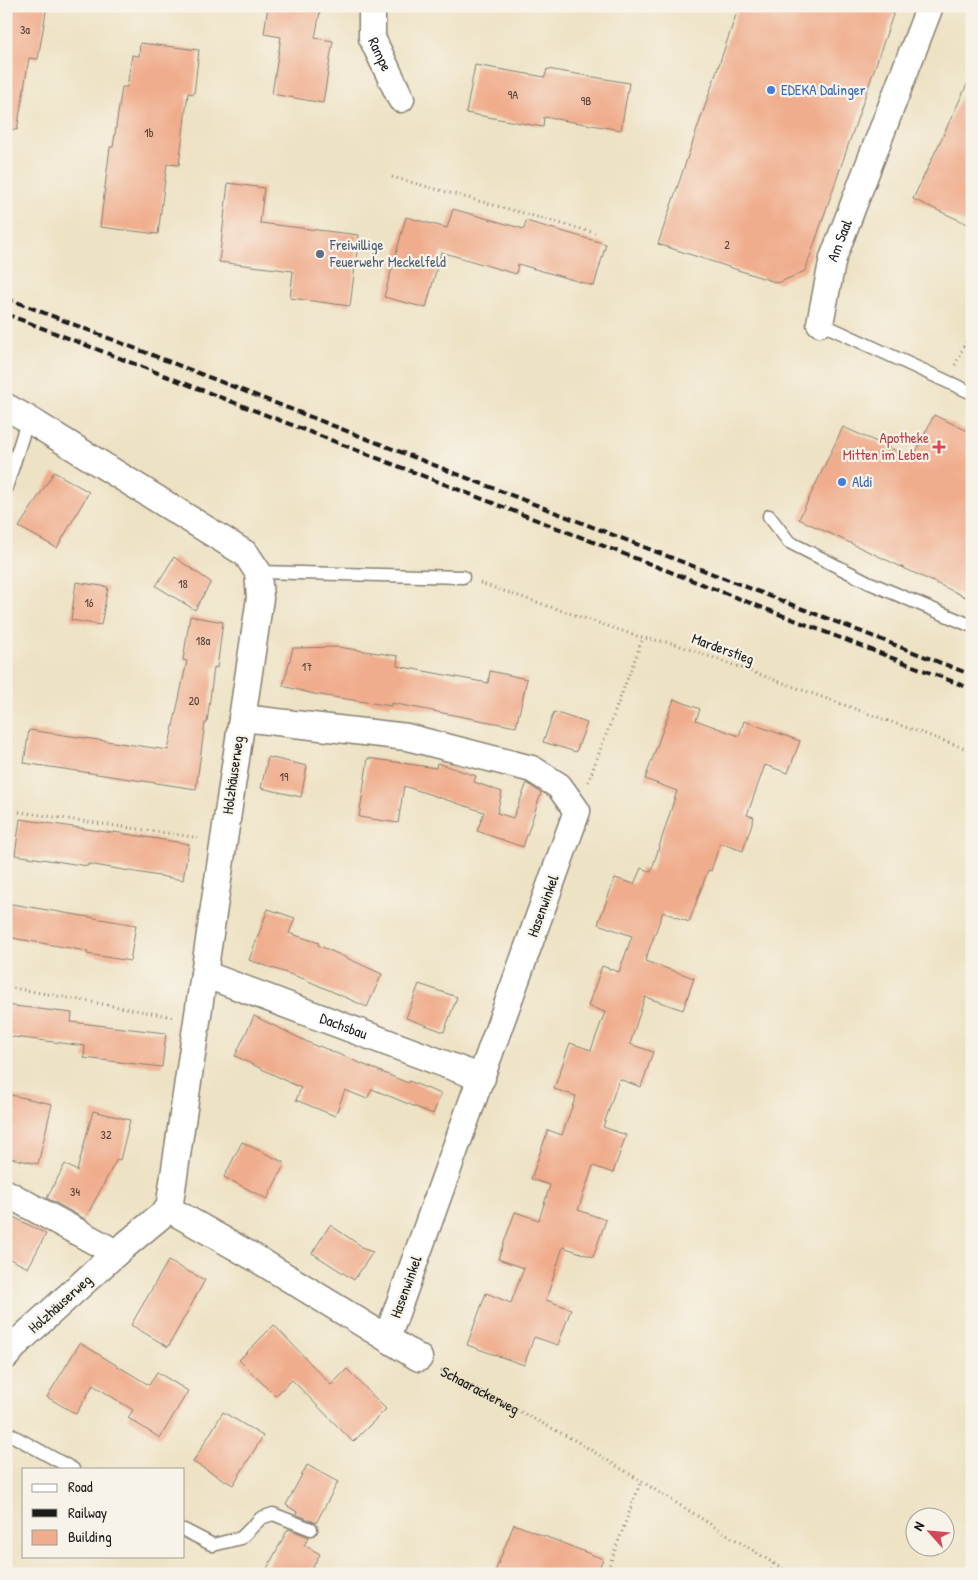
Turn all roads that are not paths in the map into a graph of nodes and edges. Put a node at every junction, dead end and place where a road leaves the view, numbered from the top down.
1 (372, 6) edge
2 (930, 6) edge
3 (401, 99) dead end
4 (820, 323) joint
5 (972, 393) edge
6 (17, 413) edge
7 (6, 488) edge
8 (769, 516) dead end
9 (258, 572) junction
10 (463, 577) road end
11 (972, 626) edge
12 (242, 718) junction
13 (204, 974) junction
14 (482, 1078) junction
15 (6, 1193) edge
16 (169, 1209) junction
17 (116, 1252) junction
18 (387, 1338) junction
19 (6, 1356) edge
20 (419, 1358) road end
21 (6, 1432) edge
22 (71, 1468) edge
23 (311, 1529) dead end
24 (185, 1531) edge

1 - 3 street, Rampe
2 - 4 street, Am Saal
4 - 5 lane, Am Saal
6 - 7 lane
6 - 9 street
8 - 11 lane
9 - 10 lane
9 - 12 street, Holzhäuserweg
12 - 13 street, Holzhäuserweg
12 - 14 street, Hasenwinkel
13 - 14 street, Dachsbau
13 - 16 street, Holzhäuserweg
14 - 18 street, Hasenwinkel
15 - 17 street
16 - 17 street, Holzhäuserweg
16 - 18 street
17 - 19 street, Holzhäuserweg
18 - 20 street
21 - 22 lane
23 - 24 lane

